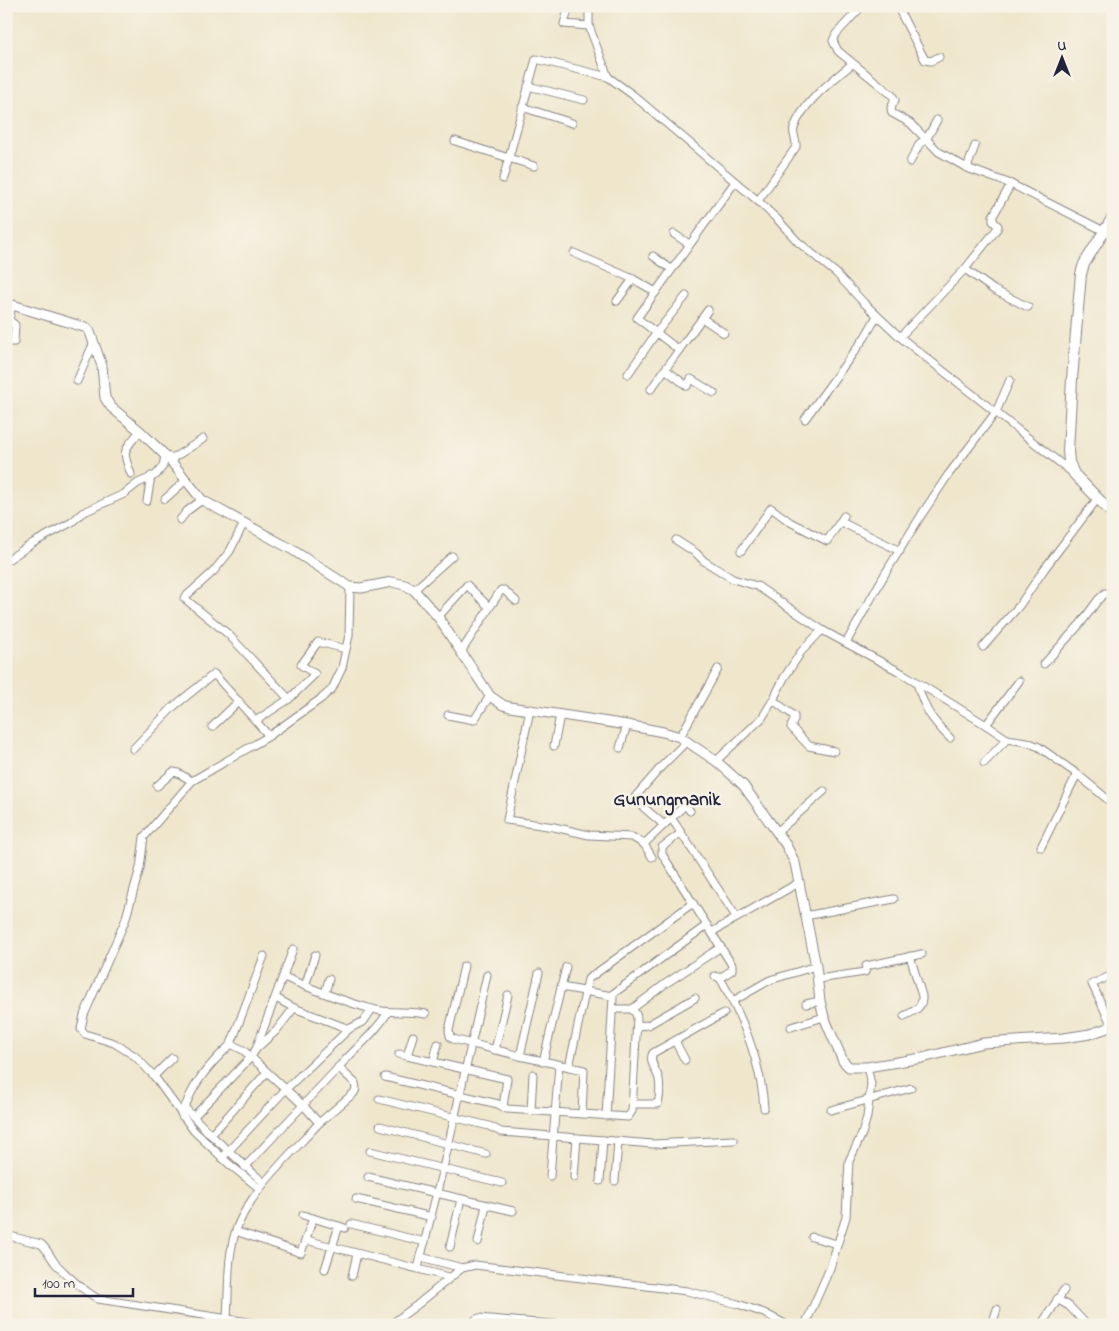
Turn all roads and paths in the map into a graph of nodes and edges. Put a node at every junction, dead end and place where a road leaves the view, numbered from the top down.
1 (569, 6) edge
2 (589, 6) edge
3 (862, 6) edge
4 (898, 6) edge
5 (589, 26) junction
6 (939, 57) dead end
7 (852, 64) junction
8 (608, 77) junction
9 (528, 86) junction
10 (584, 100) dead end
11 (522, 107) junction
12 (937, 120) dead end
13 (572, 123) dead end
14 (926, 140) junction
15 (455, 141) dead end
16 (974, 146) dead end
17 (507, 159) junction
18 (910, 162) dead end
19 (534, 166) dead end
20 (967, 168) junction
21 (503, 180) dead end
22 (735, 182) junction
23 (1011, 184) junction
24 (758, 201) junction
25 (1113, 218) edge
26 (1104, 231) junction
27 (674, 234) dead end
28 (689, 244) junction
29 (574, 253) dead end
30 (654, 256) dead end
31 (672, 269) junction
32 (965, 269) junction
33 (634, 279) junction
34 (656, 292) junction
35 (686, 296) dead end
36 (617, 301) dead end
37 (9, 304) edge
38 (1028, 308) dead end
39 (708, 310) dead end
40 (878, 316) junction
41 (702, 318) junction
42 (657, 332) junction
43 (724, 333) dead end
44 (900, 337) junction
45 (94, 341) junction
46 (6, 342) edge
47 (679, 350) junction
48 (665, 369) junction
49 (628, 374) dead end
50 (1010, 380) dead end
51 (77, 381) dead end
52 (651, 389) dead end
53 (714, 393) dead end
54 (996, 412) junction
55 (806, 419) dead end
56 (140, 431) junction
57 (203, 439) dead end
58 (168, 458) junction
59 (131, 474) dead end
60 (1074, 474) junction
61 (151, 476) junction
62 (186, 480) junction
63 (1098, 498) junction
64 (165, 499) dead end
65 (202, 500) junction
66 (147, 501) dead end
67 (1113, 514) edge
68 (180, 520) dead end
69 (244, 523) junction
70 (676, 540) dead end
71 (741, 551) dead end
72 (900, 551) junction
73 (452, 556) dead end
74 (6, 561) edge
75 (350, 587) junction
76 (414, 590) junction
77 (1113, 593) edge
78 (516, 601) dead end
79 (489, 607) junction
80 (438, 617) junction
81 (822, 630) junction
82 (846, 643) junction
83 (983, 647) dead end
84 (346, 649) junction
85 (461, 652) junction
86 (1044, 664) dead end
87 (718, 669) dead end
88 (1019, 682) dead end
89 (917, 683) junction
90 (490, 696) junction
91 (289, 699) junction
92 (773, 700) junction
93 (239, 701) junction
94 (530, 710) junction
95 (560, 714) junction
96 (448, 715) dead end
97 (256, 720) junction
98 (627, 725) junction
99 (986, 726) junction
100 (212, 727) dead end
101 (270, 736) junction
102 (950, 738) dead end
103 (684, 739) junction
104 (1007, 739) junction
105 (554, 746) dead end
106 (620, 748) dead end
107 (133, 750) dead end
108 (834, 751) dead end
109 (716, 761) junction
110 (984, 763) dead end
111 (1077, 774) junction
112 (192, 781) junction
113 (157, 786) dead end
114 (824, 791) dead end
115 (1112, 803) edge
116 (690, 811) dead end
117 (674, 822) dead end
118 (664, 825) junction
119 (777, 832) junction
120 (681, 833) junction
121 (644, 844) junction
122 (1041, 847) dead end
123 (652, 857) dead end
124 (800, 882) junction
125 (894, 899) dead end
126 (693, 902) junction
127 (805, 916) junction
128 (737, 918) junction
129 (707, 925) junction
130 (712, 932) junction
131 (721, 947) junction
132 (293, 949) dead end
133 (922, 954) dead end
134 (315, 955) dead end
135 (264, 956) dead end
136 (910, 956) junction
137 (464, 966) dead end
138 (816, 966) junction
139 (566, 967) dead end
140 (539, 973) dead end
141 (1113, 973) edge
142 (487, 974) dead end
143 (284, 977) junction
144 (329, 978) dead end
145 (818, 979) junction
146 (305, 986) junction
147 (561, 987) junction
148 (585, 992) junction
149 (325, 993) junction
150 (508, 995) dead end
151 (610, 996) junction
152 (276, 998) junction
153 (695, 998) dead end
154 (733, 1001) junction
155 (820, 1001) junction
156 (806, 1004) dead end
157 (294, 1008) junction
158 (372, 1009) junction
159 (613, 1009) junction
160 (632, 1010) junction
161 (388, 1012) junction
162 (724, 1013) dead end
163 (426, 1014) dead end
164 (904, 1016) dead end
165 (824, 1017) junction
166 (637, 1026) junction
167 (1113, 1026) edge
168 (792, 1027) dead end
169 (349, 1029) junction
170 (413, 1036) dead end
171 (675, 1041) junction
172 (230, 1044) junction
173 (438, 1044) dead end
174 (472, 1044) junction
175 (256, 1049) junction
176 (495, 1050) junction
177 (399, 1054) dead end
178 (407, 1056) junction
179 (520, 1056) junction
180 (251, 1057) junction
181 (172, 1058) dead end
182 (685, 1060) dead end
183 (433, 1062) junction
184 (542, 1062) junction
185 (558, 1065) junction
186 (338, 1067) junction
187 (569, 1067) junction
188 (867, 1067) junction
189 (466, 1070) junction
190 (508, 1071) dead end
191 (266, 1072) junction
192 (533, 1074) dead end
193 (154, 1076) junction
194 (385, 1077) dead end
195 (506, 1079) junction
196 (911, 1088) dead end
197 (285, 1090) junction
198 (460, 1096) junction
199 (380, 1100) dead end
200 (869, 1100) junction
201 (633, 1104) junction
202 (304, 1106) junction
203 (184, 1107) junction
204 (504, 1107) junction
205 (764, 1108) dead end
206 (531, 1110) junction
207 (831, 1110) dead end
208 (554, 1112) junction
209 (582, 1114) junction
210 (182, 1116) junction
211 (194, 1116) junction
212 (606, 1116) junction
213 (455, 1118) junction
214 (319, 1123) junction
215 (380, 1126) dead end
216 (211, 1134) junction
217 (552, 1136) junction
218 (577, 1138) junction
219 (603, 1140) junction
220 (734, 1140) dead end
221 (618, 1141) junction
222 (449, 1144) junction
223 (229, 1151) junction
224 (370, 1151) dead end
225 (486, 1154) dead end
226 (222, 1158) junction
227 (245, 1167) junction
228 (443, 1168) junction
229 (550, 1176) dead end
230 (368, 1177) dead end
231 (574, 1177) dead end
232 (600, 1181) dead end
233 (616, 1181) dead end
234 (502, 1183) dead end
235 (262, 1186) junction
236 (437, 1193) junction
237 (356, 1199) dead end
238 (461, 1199) junction
239 (486, 1205) junction
240 (513, 1211) dead end
241 (303, 1216) dead end
242 (432, 1217) junction
243 (313, 1218) junction
244 (345, 1226) junction
245 (241, 1233) dead end
246 (6, 1234) edge
247 (812, 1238) dead end
248 (306, 1240) junction
249 (425, 1242) junction
250 (478, 1242) dead end
251 (837, 1244) junction
252 (332, 1248) junction
253 (450, 1248) dead end
254 (357, 1254) junction
255 (421, 1257) junction
256 (418, 1268) junction
257 (462, 1268) junction
258 (325, 1269) dead end
259 (352, 1276) dead end
260 (449, 1278) junction
261 (1064, 1290) dead end
262 (1057, 1299) junction
263 (997, 1309) dead end
264 (227, 1317) junction
265 (500, 1322) edge
266 (525, 1323) edge
267 (783, 1324) edge
268 (268, 1325) edge
269 (390, 1325) edge
270 (475, 1325) edge
271 (566, 1325) edge
272 (805, 1325) edge
273 (992, 1325) edge
274 (1041, 1325) edge
275 (1087, 1325) edge

1 - 5 street
2 - 5 street
3 - 7 street
4 - 6 street
5 - 8 street
7 - 14 street
7 - 24 street
8 - 9 street
8 - 22 street
9 - 10 street
9 - 11 street
11 - 13 street
11 - 17 street
12 - 14 street
14 - 18 street
14 - 20 street
15 - 17 street
16 - 20 street
17 - 19 street
17 - 21 street
20 - 23 street
22 - 24 street
22 - 28 street
23 - 26 street
23 - 32 street
24 - 40 street
25 - 26 main road
26 - 60 main road
27 - 28 street
28 - 31 street
29 - 33 street
30 - 31 street
31 - 34 street
32 - 38 street
32 - 44 street
33 - 34 street
33 - 36 street
34 - 42 street
35 - 42 street
37 - 45 street
37 - 46 street
39 - 41 street
40 - 44 street
40 - 55 street
41 - 43 street
41 - 47 street
42 - 47 street
42 - 49 street
44 - 54 street
45 - 51 street
45 - 56 street
47 - 48 street
48 - 52 street
48 - 53 street
50 - 54 street
54 - 60 street
54 - 72 street
56 - 58 street
56 - 59 street
57 - 58 street
58 - 61 street
58 - 62 street
60 - 63 main road
61 - 66 street
61 - 74 street
62 - 64 street
62 - 65 street
63 - 67 main road
63 - 83 street
65 - 68 street
65 - 69 street
69 - 75 street
69 - 91 street
70 - 81 street
71 - 72 street
72 - 82 street
73 - 76 street
75 - 76 street
75 - 84 street
76 - 80 street
77 - 86 street
78 - 79 street
79 - 80 street
79 - 85 street
80 - 85 street
81 - 82 street
81 - 92 street
82 - 89 street
84 - 91 street
84 - 101 street
85 - 90 street
87 - 103 street
88 - 99 street
89 - 99 street
89 - 102 street
90 - 94 street
90 - 96 street
91 - 97 street
92 - 108 street
92 - 109 street
93 - 97 street
93 - 100 street
93 - 107 street
94 - 95 street
94 - 121 street
95 - 98 street
95 - 105 street
97 - 101 street
98 - 103 street
98 - 106 street
99 - 104 street
101 - 112 street
103 - 109 street
103 - 118 street
104 - 110 street
104 - 111 street
109 - 119 street
111 - 115 street
111 - 122 street
112 - 113 street
112 - 193 street
114 - 119 street
116 - 118 street
117 - 120 street
118 - 121 street
119 - 124 street
120 - 126 street
120 - 128 street
121 - 123 street
124 - 127 street
124 - 128 street
125 - 127 street
126 - 129 street
126 - 148 street
127 - 138 street
128 - 130 street
129 - 130 street
129 - 151 street
130 - 131 street
131 - 154 street
131 - 160 street
132 - 143 street
133 - 136 street
134 - 146 street
135 - 172 street
136 - 145 street
136 - 164 street
137 - 174 street
138 - 145 street
138 - 154 street
139 - 147 street
140 - 179 street
141 - 167 street
142 - 174 street
143 - 146 street
143 - 152 street
144 - 149 street
145 - 155 street
146 - 149 street
147 - 148 street
147 - 184 street
148 - 151 street
148 - 187 street
149 - 158 street
150 - 176 street
151 - 159 street
152 - 157 street
152 - 175 street
153 - 166 street
154 - 205 street
155 - 156 street
155 - 165 street
157 - 169 street
157 - 175 street
158 - 161 street
158 - 169 street
159 - 160 street
159 - 212 street
160 - 166 street
161 - 163 street
161 - 186 street
162 - 171 street
165 - 168 street
165 - 188 street
166 - 201 street
167 - 188 street
169 - 197 street
170 - 178 street
171 - 182 street
171 - 201 street
172 - 180 street
172 - 203 street
173 - 183 street
174 - 176 street
174 - 189 street
175 - 180 street
176 - 179 street
177 - 178 street
178 - 183 street
179 - 184 street
180 - 191 street
180 - 211 street
181 - 193 street
183 - 189 street
184 - 185 street
185 - 187 street
185 - 208 street
186 - 202 street
186 - 214 street
187 - 209 street
188 - 200 street
189 - 195 street
189 - 198 street
190 - 195 street
191 - 197 street
191 - 216 street
192 - 206 street
193 - 210 street
194 - 198 street
195 - 204 street
196 - 200 street
197 - 202 street
197 - 223 street
198 - 204 street
198 - 213 street
199 - 213 street
200 - 207 street
200 - 251 street
201 - 212 street
202 - 214 street
202 - 227 street
203 - 210 street
203 - 211 street
204 - 206 street
206 - 208 street
208 - 209 street
208 - 217 street
209 - 212 street
210 - 226 street
211 - 216 street
213 - 217 street
213 - 222 street
214 - 235 street
215 - 222 street
216 - 223 street
217 - 218 street
217 - 229 street
218 - 219 street
218 - 231 street
219 - 221 street
219 - 232 street
220 - 221 street
221 - 233 street
222 - 225 street
222 - 228 street
223 - 226 street
223 - 227 street
224 - 228 street
226 - 235 street
227 - 235 street
228 - 234 street
228 - 236 street
230 - 236 street
235 - 264 street
236 - 238 street
236 - 242 street
237 - 242 street
238 - 239 street
238 - 253 street
239 - 240 street
239 - 250 street
241 - 243 street
242 - 249 street
243 - 244 street
243 - 248 street
244 - 249 street
244 - 252 street
245 - 248 street
246 - 264 street
247 - 251 street
248 - 252 street
249 - 255 street
251 - 272 street
252 - 254 street
252 - 258 street
254 - 256 street
254 - 259 street
255 - 256 street
255 - 257 street
256 - 260 street
257 - 260 street
257 - 267 street
260 - 269 street
261 - 262 street
262 - 274 street
262 - 275 street
263 - 273 street
264 - 268 street
265 - 266 street
265 - 270 street
266 - 271 street

